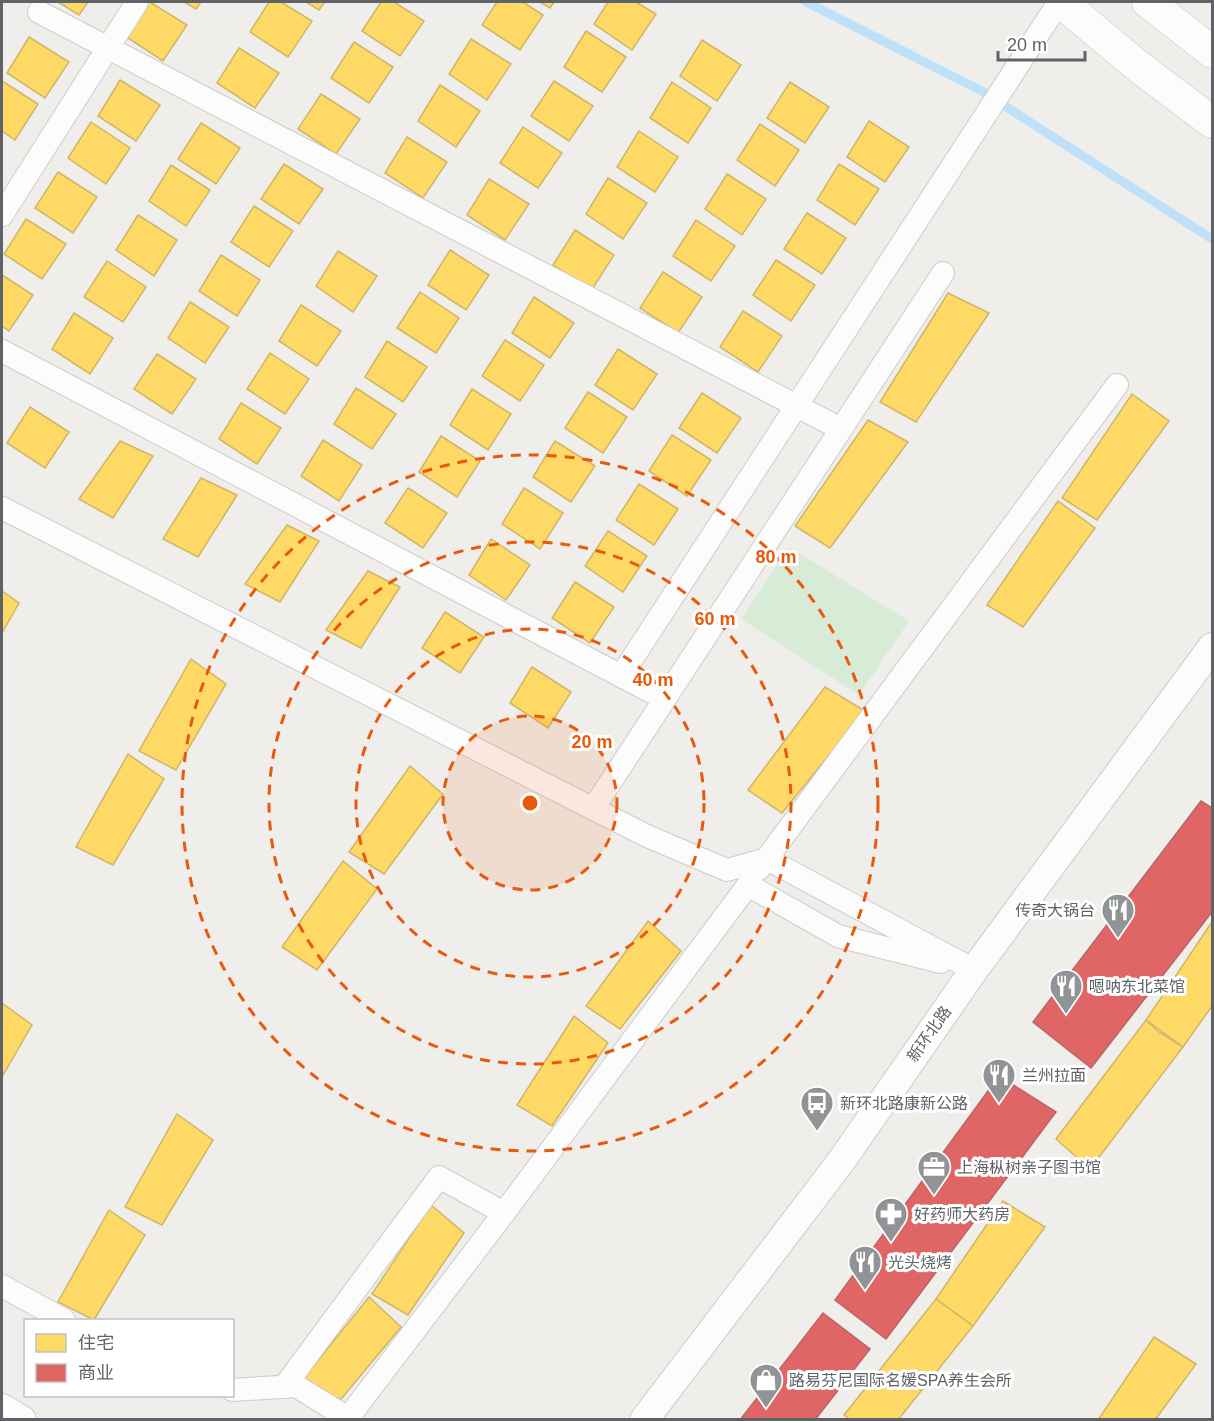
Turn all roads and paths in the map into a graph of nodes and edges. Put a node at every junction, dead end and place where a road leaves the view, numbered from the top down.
1 (137, 2) edge
2 (1060, 2) edge
3 (1148, 2) edge
4 (39, 12) dead end
5 (108, 48) junction
6 (1212, 52) edge
7 (1212, 122) edge
8 (2, 215) edge
9 (943, 273) dead end
10 (2, 351) edge
11 (1117, 384) dead end
12 (796, 406) junction
13 (841, 429) junction
14 (2, 508) edge
15 (1212, 647) edge
16 (621, 676) junction
17 (664, 699) junction
18 (593, 809) junction
19 (767, 859) junction
20 (748, 885) junction
21 (974, 970) junction
22 (504, 1213) junction
23 (2, 1286) edge
24 (62, 1319) edge
25 (284, 1387) junction
26 (234, 1390) edge
27 (2, 1408) edge
28 (22, 1419) edge
29 (644, 1419) edge

1 - 5 street
2 - 7 main road
2 - 12 street
3 - 6 main road
4 - 5 street
5 - 8 street
5 - 12 street
9 - 13 street
10 - 16 street
11 - 19 street
12 - 13 street
12 - 16 street
13 - 17 street
14 - 18 street
15 - 21 street, 新环北路
16 - 17 street
17 - 18 street
18 - 19 street
19 - 20 street
19 - 21 street
20 - 21 street
20 - 22 street
21 - 29 street, 新环北路
22 - 25 street
22 - 25 street
23 - 24 street
25 - 26 street
27 - 28 street

